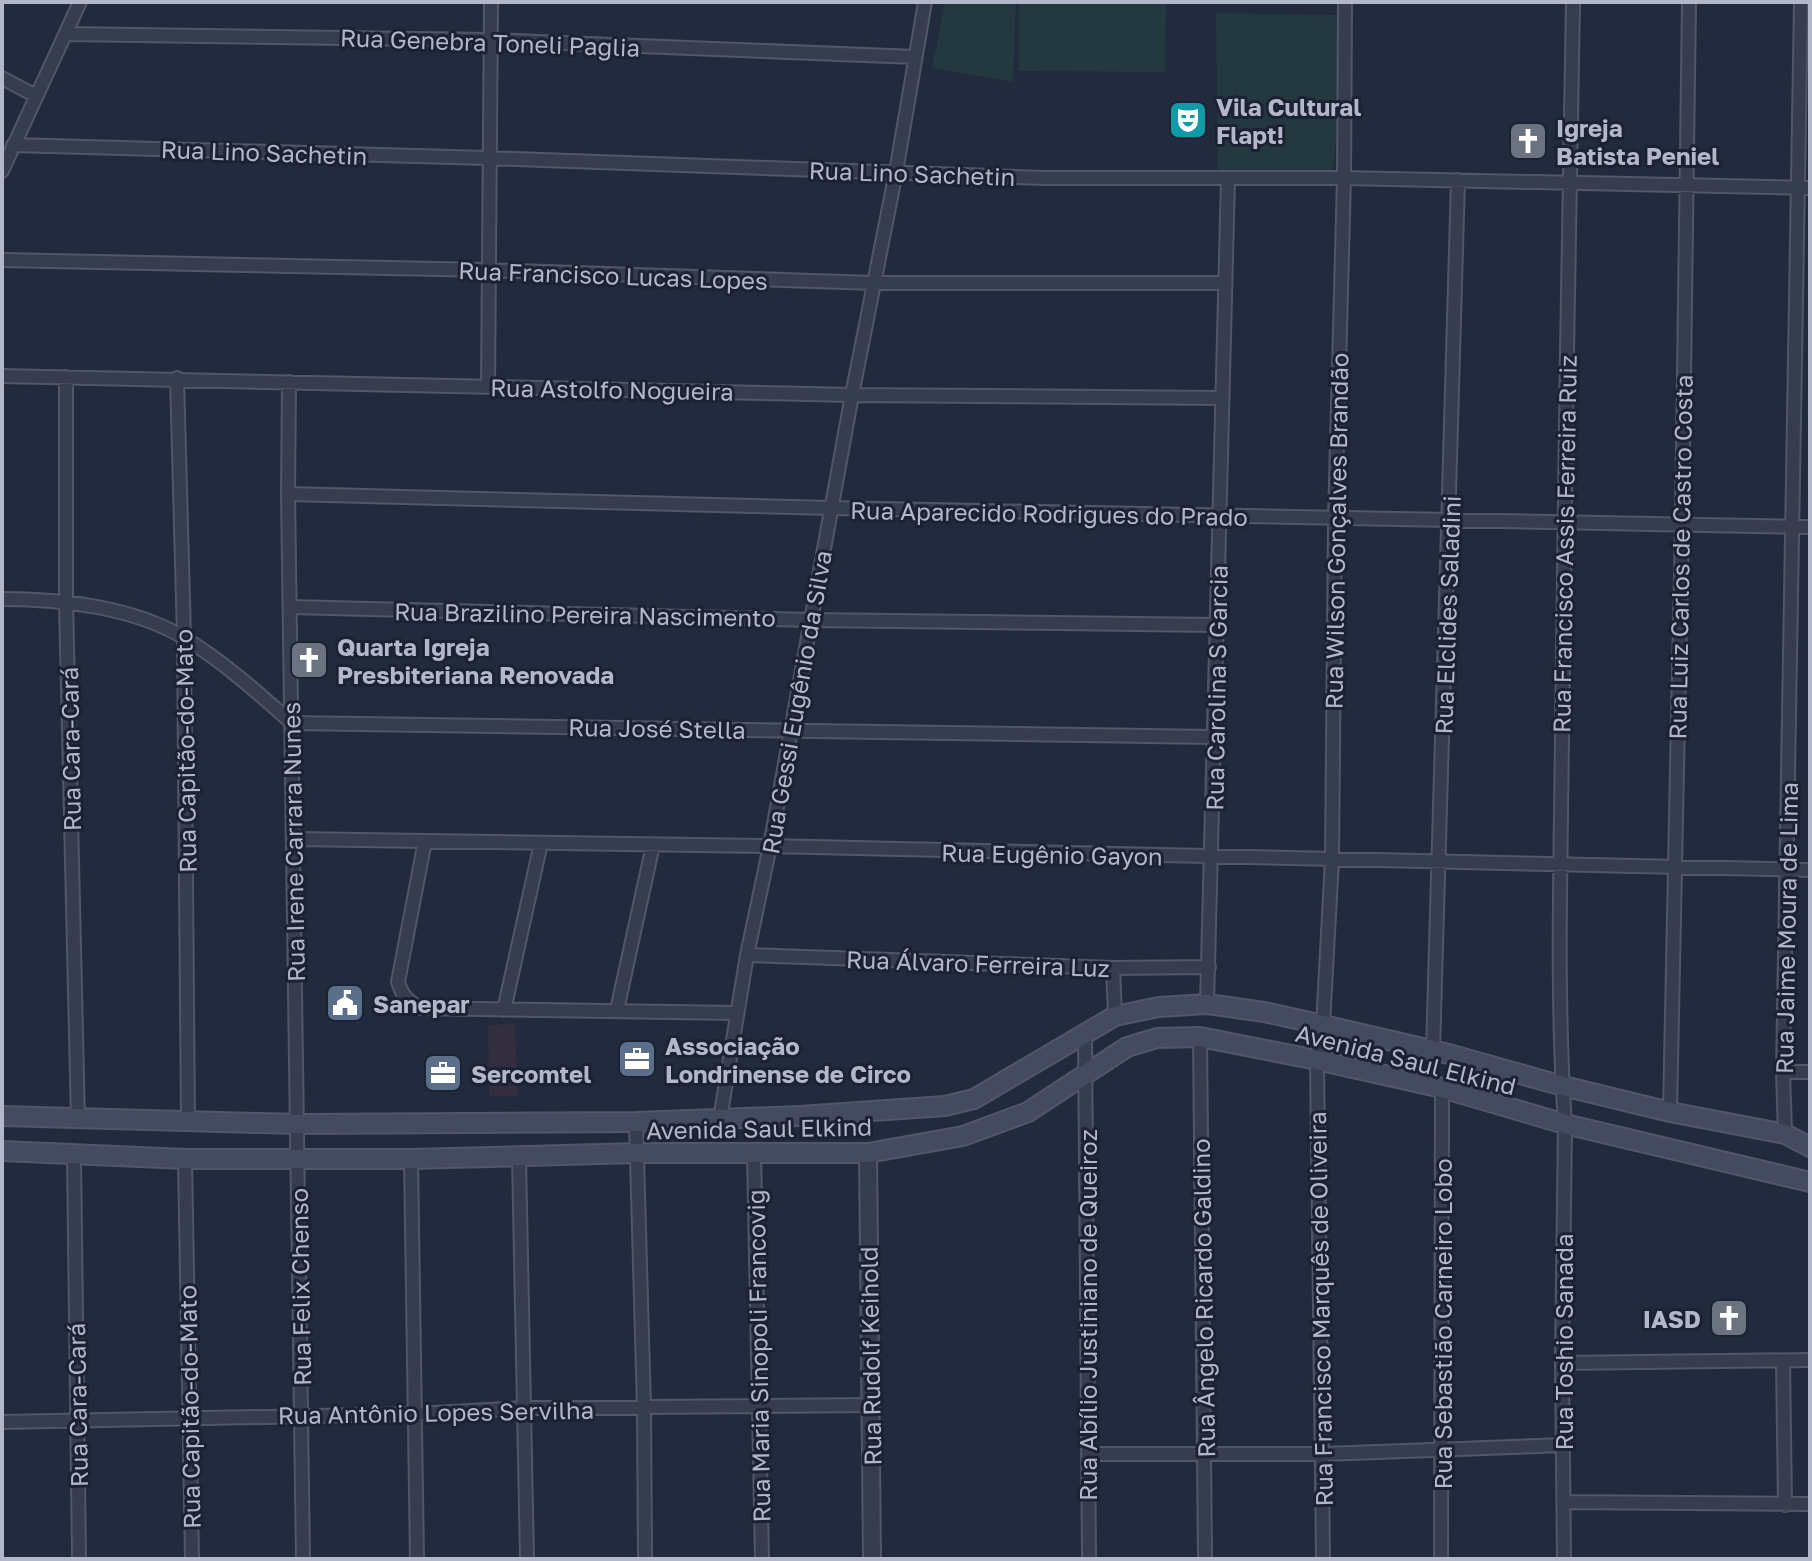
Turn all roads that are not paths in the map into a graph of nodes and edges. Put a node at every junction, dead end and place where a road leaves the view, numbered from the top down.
1 (80, 2) edge
2 (491, 2) edge
3 (925, 2) edge
4 (1345, 2) edge
5 (1573, 2) edge
6 (1689, 2) edge
7 (1801, 2) edge
8 (66, 34) junction
9 (490, 40) junction
10 (915, 57) junction
11 (2, 78) edge
12 (36, 96) junction
13 (13, 145) junction
14 (488, 158) junction
15 (2, 171) edge
16 (896, 172) junction
17 (1344, 178) junction
18 (1228, 179) junction
19 (1458, 180) junction
20 (1570, 184) junction
21 (1685, 186) junction
22 (1804, 188) edge
23 (2, 260) edge
24 (487, 270) junction
25 (873, 283) junction
26 (1224, 283) junction
27 (2, 376) edge
28 (66, 377) junction
29 (177, 378) junction
30 (289, 382) junction
31 (488, 387) junction
32 (852, 395) junction
33 (1222, 398) junction
34 (288, 494) junction
35 (831, 508) junction
36 (1219, 516) junction
37 (1335, 519) junction
38 (1450, 519) junction
39 (1563, 522) junction
40 (1682, 525) junction
41 (1793, 527) junction
42 (1810, 527) edge
43 (2, 599) edge
44 (66, 602) junction
45 (290, 607) junction
46 (811, 620) junction
47 (1217, 625) junction
48 (184, 637) junction
49 (292, 723) junction
50 (790, 730) junction
51 (1214, 737) junction
52 (294, 839) junction
53 (425, 841) junction
54 (541, 843) junction
55 (653, 845) junction
56 (770, 846) junction
57 (1212, 858) junction
58 (1332, 860) junction
59 (1439, 861) junction
60 (1561, 863) junction
61 (1673, 866) junction
62 (1787, 870) junction
63 (1810, 870) edge
64 (747, 955) junction
65 (1209, 967) junction
66 (1113, 968) junction
67 (1207, 1004) junction
68 (504, 1010) junction
69 (617, 1010) junction
70 (736, 1013) junction
71 (1115, 1016) junction
72 (1323, 1025) junction
73 (1085, 1034) junction
74 (1200, 1037) junction
75 (1433, 1051) junction
76 (1317, 1060) junction
77 (1085, 1072) junction
78 (1783, 1072) junction
79 (1810, 1072) edge
80 (1563, 1086) junction
81 (1442, 1088) junction
82 (1670, 1112) junction
83 (2, 1116) edge
84 (720, 1119) junction
85 (78, 1120) junction
86 (636, 1122) junction
87 (188, 1123) junction
88 (297, 1124) junction
89 (1565, 1124) junction
90 (1785, 1134) junction
91 (1810, 1147) edge
92 (2, 1151) edge
93 (638, 1153) junction
94 (754, 1153) junction
95 (868, 1153) junction
96 (74, 1156) junction
97 (519, 1157) junction
98 (185, 1159) junction
99 (298, 1159) junction
100 (411, 1159) junction
101 (1810, 1182) edge
102 (1810, 1360) edge
103 (1783, 1361) junction
104 (1562, 1363) junction
105 (870, 1405) junction
106 (759, 1407) junction
107 (524, 1408) junction
108 (644, 1408) junction
109 (416, 1414) junction
110 (302, 1415) junction
111 (190, 1418) junction
112 (77, 1421) junction
113 (2, 1422) edge
114 (1563, 1445) junction
115 (1441, 1450) junction
116 (1088, 1454) junction
117 (1204, 1454) junction
118 (1323, 1454) junction
119 (1564, 1502) junction
120 (1810, 1504) edge
121 (1785, 1505) junction
122 (79, 1559) edge
123 (192, 1559) edge
124 (303, 1559) edge
125 (417, 1559) edge
126 (527, 1559) edge
127 (645, 1559) edge
128 (762, 1559) edge
129 (872, 1559) edge
130 (1089, 1559) edge
131 (1205, 1559) edge
132 (1323, 1559) edge
133 (1441, 1559) edge
134 (1564, 1559) edge

1 - 8 street
2 - 9 street
3 - 10 street, Rua Gessi Eugênio da Silva
4 - 17 street, Rua Wilson Gonçalves Brandão
5 - 20 street, Rua Francisco Assis Ferreira Ruiz
6 - 21 street, Rua Luiz Carlos de Castro Costa
7 - 22 street, Rua Jaime Moura de Lima
8 - 9 street, Rua Genebra Toneli Paglia
8 - 12 street
9 - 10 street, Rua Genebra Toneli Paglia
9 - 14 street
10 - 16 street, Rua Gessi Eugênio da Silva
11 - 12 street
12 - 13 street
13 - 14 street, Rua Lino Sachetin
13 - 15 street
14 - 16 street, Rua Lino Sachetin
14 - 24 street
16 - 18 street, Rua Lino Sachetin
16 - 25 street, Rua Gessi Eugênio da Silva
17 - 18 street, Rua Lino Sachetin
17 - 19 street, Rua Lino Sachetin
17 - 37 street, Rua Wilson Gonçalves Brandão
18 - 26 street, Rua Carolina S Garcia
19 - 20 street, Rua Lino Sachetin
19 - 38 street, Rua Elclides Saladini
20 - 21 street, Rua Lino Sachetin
20 - 39 street, Rua Francisco Assis Ferreira Ruiz
21 - 22 street, Rua Lino Sachetin
21 - 40 street, Rua Luiz Carlos de Castro Costa
22 - 41 street, Rua Jaime Moura de Lima
23 - 24 street, Rua Francisco Lucas Lopes
24 - 25 street, Rua Francisco Lucas Lopes
24 - 31 street
25 - 26 street, Rua Francisco Lucas Lopes
25 - 32 street, Rua Gessi Eugênio da Silva
26 - 33 street, Rua Carolina S Garcia
27 - 28 street, Rua Astolfo Nogueira
28 - 29 street, Rua Astolfo Nogueira
28 - 44 street, Rua Cara-Cará
29 - 30 street, Rua Astolfo Nogueira
29 - 48 street, Rua Capitão-do-Mato
30 - 31 street, Rua Astolfo Nogueira
30 - 34 street, Rua Irene Carrara Nunes
31 - 32 street, Rua Astolfo Nogueira
32 - 33 street, Rua Astolfo Nogueira
32 - 35 street, Rua Gessi Eugênio da Silva
33 - 36 street, Rua Carolina S Garcia
34 - 35 street, Rua Aparecido Rodrigues do Prado
34 - 45 street, Rua Irene Carrara Nunes
35 - 36 street, Rua Aparecido Rodrigues do Prado
35 - 46 street, Rua Gessi Eugênio da Silva
36 - 37 street, Rua Aparecido Rodrigues do Prado
36 - 47 street, Rua Carolina S Garcia
37 - 38 street, Rua Aparecido Rodrigues do Prado
37 - 58 street, Rua Wilson Gonçalves Brandão
38 - 39 street, Rua Aparecido Rodrigues do Prado
38 - 59 street, Rua Elclides Saladini
39 - 40 street, Rua Aparecido Rodrigues do Prado
39 - 60 street, Rua Francisco Assis Ferreira Ruiz
40 - 41 street, Rua Aparecido Rodrigues do Prado
40 - 61 street, Rua Luiz Carlos de Castro Costa
41 - 42 street, Rua Aparecido Rodrigues do Prado
41 - 62 street, Rua Jaime Moura de Lima
43 - 44 street
44 - 48 street
44 - 85 street, Rua Cara-Cará
45 - 46 street, Rua Brazilino Pereira Nascimento
45 - 49 street, Rua Irene Carrara Nunes
46 - 47 street, Rua Brazilino Pereira Nascimento
46 - 50 street, Rua Gessi Eugênio da Silva
47 - 51 street, Rua Carolina S Garcia
48 - 49 street
48 - 87 street, Rua Capitão-do-Mato
49 - 50 street, Rua José Stella
49 - 52 street, Rua Irene Carrara Nunes
50 - 51 street, Rua José Stella
50 - 56 street, Rua Gessi Eugênio da Silva
51 - 57 street, Rua Carolina S Garcia
52 - 53 street, Rua Eugênio Gayon
52 - 88 street, Rua Irene Carrara Nunes
53 - 54 street, Rua Eugênio Gayon
53 - 68 street
54 - 55 street, Rua Eugênio Gayon
54 - 68 street
55 - 56 street, Rua Eugênio Gayon
55 - 69 street
56 - 57 street, Rua Eugênio Gayon
56 - 64 street, Rua Gessi Eugênio da Silva
57 - 58 street, Rua Eugênio Gayon
57 - 65 street, Rua Carolina S Garcia
58 - 59 street, Rua Eugênio Gayon
58 - 72 street, Rua Wilson Gonçalves Brandão
59 - 60 street, Rua Eugênio Gayon
59 - 75 street, Rua Elclides Saladini
60 - 61 street, Rua Eugênio Gayon
60 - 80 street, Rua Francisco Assis Ferreira Ruiz
61 - 62 street, Rua Eugênio Gayon
61 - 82 street, Rua Luiz Carlos de Castro Costa
62 - 63 street, Rua Eugênio Gayon
62 - 78 street, Rua Jaime Moura de Lima
64 - 66 street, Rua Álvaro Ferreira Luz
64 - 70 street, Rua Gessi Eugênio da Silva
65 - 66 street, Rua Álvaro Ferreira Luz
65 - 67 street, Rua Carolina S Garcia
66 - 71 street
67 - 71 main road, Avenida Saul Elkind
67 - 72 main road, Avenida Saul Elkind
68 - 69 street
69 - 70 street
70 - 84 street, Rua Gessi Eugênio da Silva
71 - 73 main road, Avenida Saul Elkind
72 - 75 main road, Avenida Saul Elkind
72 - 76 street, Rua Wilson Gonçalves Brandão
73 - 77 street, Rua Abílio Justiniano de Queiroz
73 - 84 main road, Avenida Saul Elkind
74 - 76 main road, Avenida Saul Elkind
74 - 77 main road, Avenida Saul Elkind
74 - 117 street, Rua Ângelo Ricardo Galdino
75 - 80 main road, Avenida Saul Elkind
76 - 81 main road, Avenida Saul Elkind
76 - 118 street, Rua Francisco Marquês de Oliveira
77 - 95 main road, Avenida Saul Elkind
77 - 116 street, Rua Abílio Justiniano de Queiroz
78 - 79 street
78 - 90 street, Rua Jaime Moura de Lima
80 - 82 main road, Avenida Saul Elkind
80 - 89 street, Rua Toshio Sanada
81 - 89 main road, Avenida Saul Elkind
81 - 115 street, Rua Sebastião Carneiro Lobo
82 - 90 main road, Avenida Saul Elkind
83 - 85 main road, Avenida Saul Elkind
84 - 86 main road, Avenida Saul Elkind
85 - 87 main road, Avenida Saul Elkind
86 - 88 main road, Avenida Saul Elkind
86 - 93 street
87 - 88 main road, Avenida Saul Elkind
88 - 99 street, Rua Irene Carrara Nunes
89 - 101 main road, Avenida Saul Elkind
89 - 104 street, Rua Toshio Sanada
90 - 91 main road, Avenida Saul Elkind
92 - 96 main road, Avenida Saul Elkind
93 - 94 main road, Avenida Saul Elkind
93 - 97 main road, Avenida Saul Elkind
93 - 108 street
94 - 95 main road, Avenida Saul Elkind
94 - 106 street, Rua Maria Sinopoli Francovig
95 - 105 street, Rua Rudolf Keihold
96 - 98 main road, Avenida Saul Elkind
96 - 112 street, Rua Cara-Cará
97 - 100 main road, Avenida Saul Elkind
97 - 107 street
98 - 99 main road, Avenida Saul Elkind
98 - 111 street, Rua Capitão-do-Mato
99 - 100 main road, Avenida Saul Elkind
99 - 110 street, Rua Felix Chenso
100 - 109 street
102 - 103 street
103 - 104 street
103 - 121 street
104 - 114 street, Rua Toshio Sanada
105 - 106 street, Rua Antônio Lopes Servilha
105 - 129 street, Rua Rudolf Keihold
106 - 108 street, Rua Antônio Lopes Servilha
106 - 128 street, Rua Maria Sinopoli Francovig
107 - 108 street, Rua Antônio Lopes Servilha
107 - 109 street, Rua Antônio Lopes Servilha
107 - 126 street
108 - 127 street
109 - 110 street, Rua Antônio Lopes Servilha
109 - 125 street
110 - 111 street, Rua Antônio Lopes Servilha
110 - 124 street, Rua Felix Chenso
111 - 112 street, Rua Antônio Lopes Servilha
111 - 123 street, Rua Capitão-do-Mato
112 - 113 street, Rua Antônio Lopes Servilha
112 - 122 street, Rua Cara-Cará
114 - 115 street
114 - 119 street, Rua Toshio Sanada
115 - 118 street
115 - 133 street, Rua Sebastião Carneiro Lobo
116 - 117 street
116 - 130 street, Rua Abílio Justiniano de Queiroz
117 - 118 street
117 - 131 street, Rua Ângelo Ricardo Galdino
118 - 132 street, Rua Francisco Marquês de Oliveira
119 - 121 street
119 - 134 street, Rua Toshio Sanada
120 - 121 street

